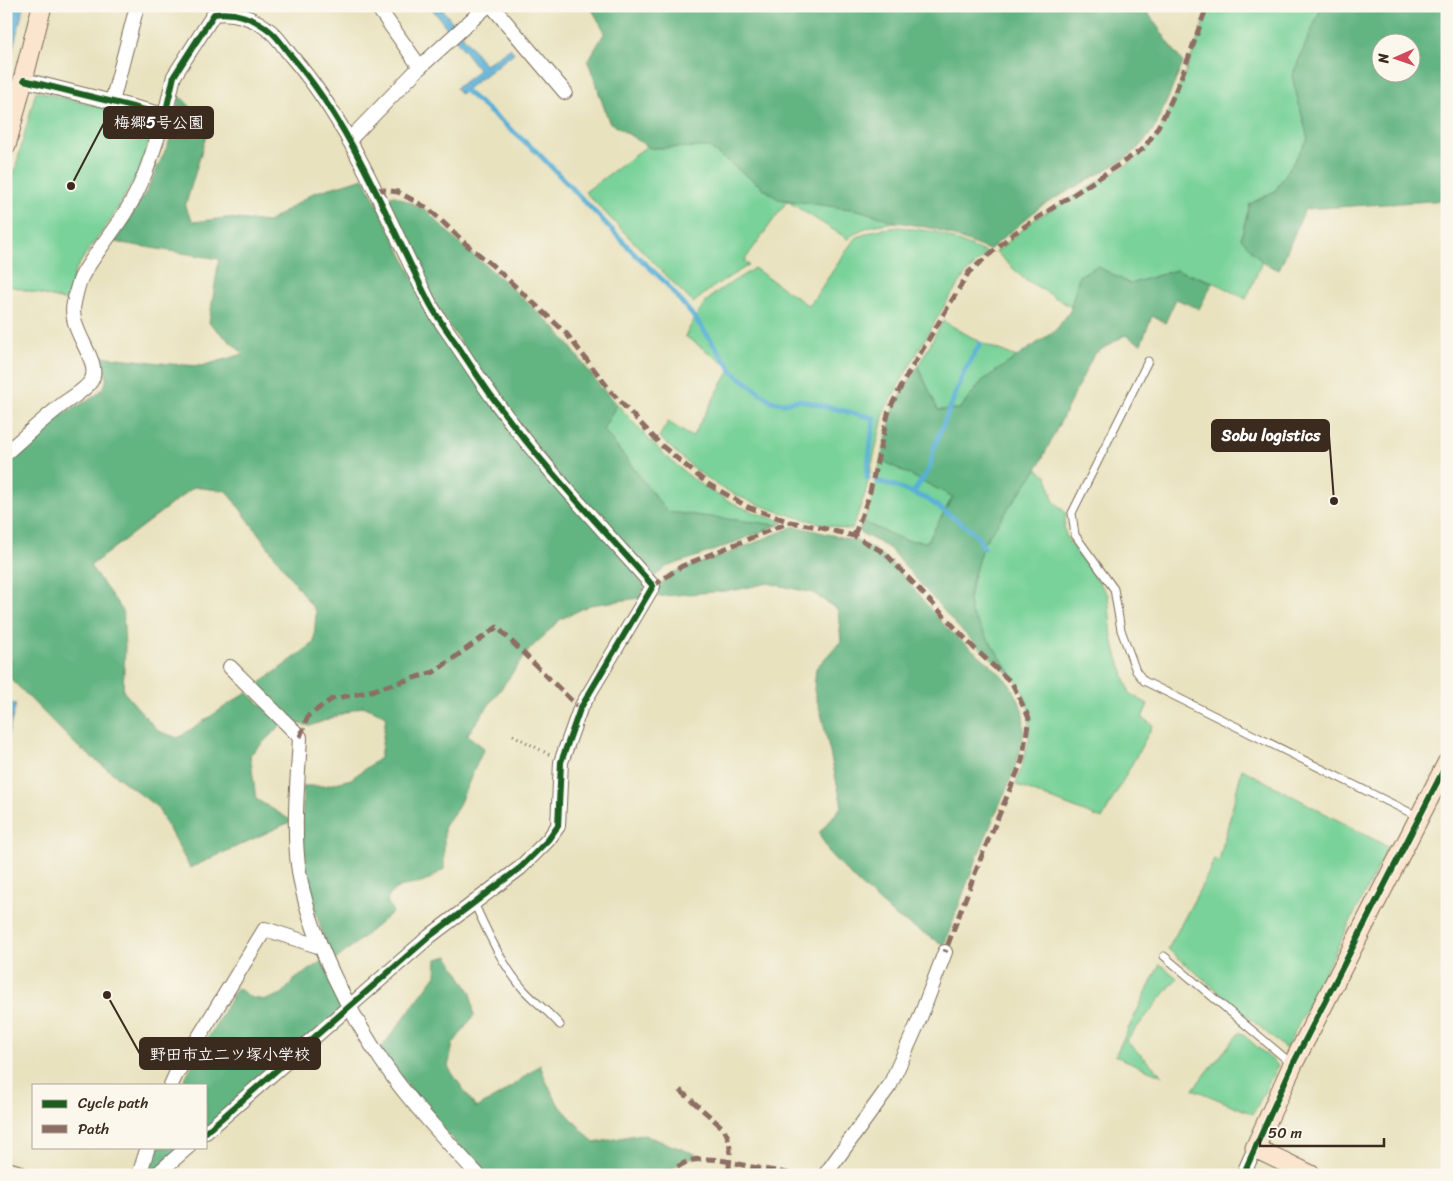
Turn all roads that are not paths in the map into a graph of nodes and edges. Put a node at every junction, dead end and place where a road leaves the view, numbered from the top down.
1 (42, 6) edge
2 (137, 6) edge
3 (377, 6) edge
4 (487, 6) edge
5 (492, 6) edge
6 (225, 10) edge
7 (420, 67) junction
8 (24, 80) junction
9 (565, 92) dead end
10 (112, 102) junction
11 (165, 115) junction
12 (349, 140) junction
13 (6, 146) edge
14 (1148, 361) dead end
15 (6, 453) edge
16 (230, 667) dead end
17 (1447, 763) edge
18 (1419, 818) junction
19 (474, 903) junction
20 (321, 946) junction
21 (945, 952) dead end
22 (1164, 956) dead end
23 (351, 1007) junction
24 (560, 1025) dead end
25 (1293, 1064) junction
26 (172, 1084) edge
27 (208, 1130) edge
28 (148, 1148) edge
29 (187, 1148) edge
30 (1255, 1148) junction
31 (6, 1171) edge
32 (19, 1175) edge
33 (139, 1175) edge
34 (156, 1175) edge
35 (478, 1175) edge
36 (825, 1175) edge
37 (1242, 1175) edge
38 (1311, 1175) edge

1 - 8 street
2 - 10 street
3 - 7 street
4 - 7 street
5 - 9 street
6 - 11 street
6 - 12 street
7 - 12 street
8 - 10 street
8 - 13 street
10 - 11 street
11 - 15 street
12 - 19 street
14 - 18 lane
16 - 20 street
17 - 18 street
18 - 25 street
19 - 23 street
19 - 24 lane
20 - 23 street
20 - 26 street
21 - 36 street
22 - 25 lane
23 - 27 street
23 - 35 street
25 - 30 street
28 - 33 street
29 - 34 street
30 - 37 street
30 - 38 street
31 - 32 street

